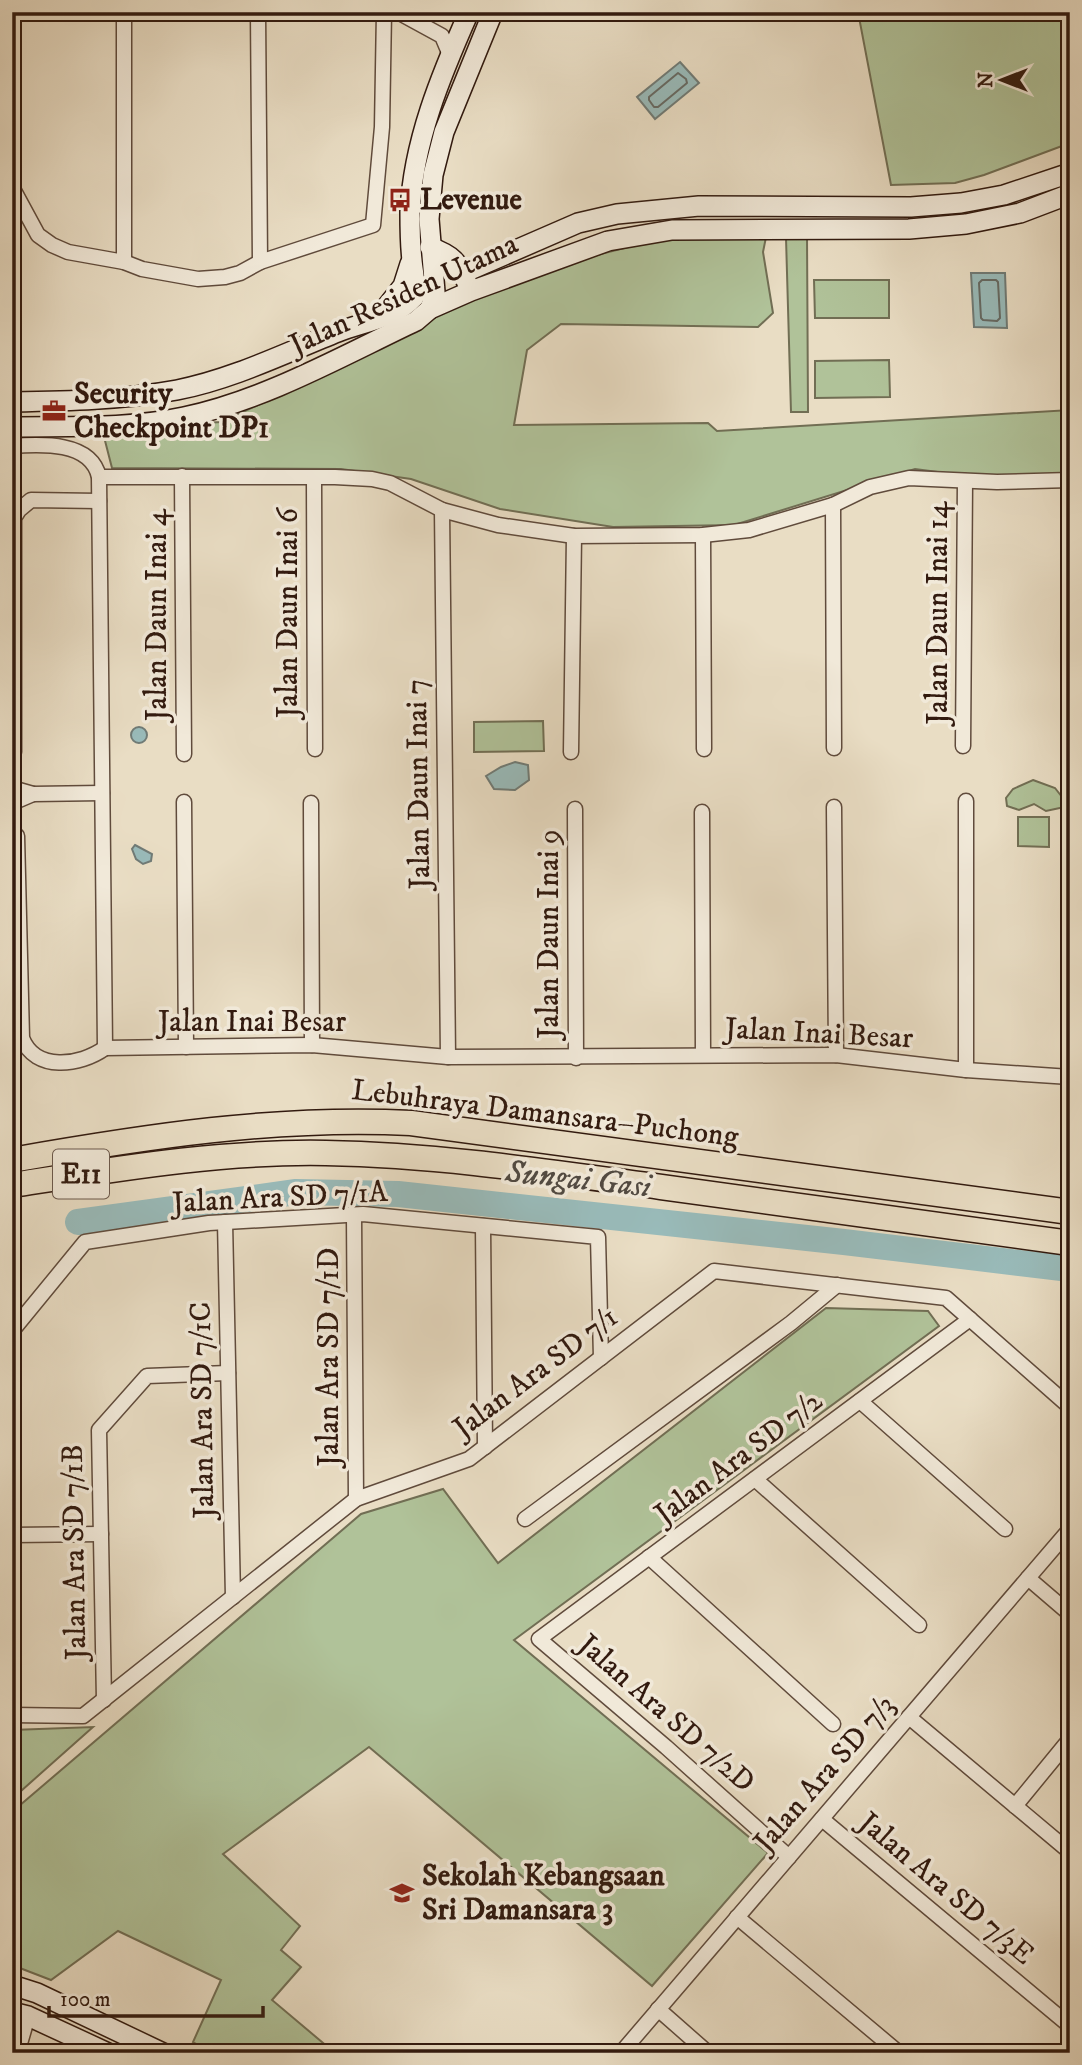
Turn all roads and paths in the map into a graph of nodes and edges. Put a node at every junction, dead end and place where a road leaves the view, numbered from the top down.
1 (124, 12) edge
2 (258, 12) edge
3 (384, 12) edge
4 (398, 12) edge
5 (469, 12) edge
6 (493, 12) edge
7 (450, 55) junction
8 (1070, 173) edge
9 (12, 187) edge
10 (1070, 194) edge
11 (430, 247) junction
12 (411, 258) junction
13 (124, 262) junction
14 (260, 262) junction
15 (463, 273) junction
16 (471, 291) junction
17 (414, 297) junction
18 (430, 310) junction
19 (377, 319) junction
20 (12, 402) edge
21 (12, 427) edge
22 (12, 446) edge
23 (182, 476) junction
24 (99, 477) junction
25 (314, 478) junction
26 (1070, 480) edge
27 (965, 481) junction
28 (99, 501) junction
29 (833, 505) junction
30 (442, 510) junction
31 (574, 536) junction
32 (703, 536) junction
33 (963, 746) dead end
34 (834, 748) dead end
35 (315, 749) dead end
36 (704, 749) dead end
37 (571, 751) dead end
38 (14, 752) edge
39 (184, 754) dead end
40 (12, 788) edge
41 (102, 793) junction
42 (33, 794) junction
43 (966, 801) dead end
44 (184, 802) dead end
45 (12, 803) edge
46 (311, 803) dead end
47 (834, 807) dead end
48 (575, 809) dead end
49 (702, 811) dead end
50 (17, 836) dead end
51 (313, 1045) junction
52 (186, 1047) junction
53 (105, 1048) junction
54 (703, 1055) junction
55 (836, 1055) junction
56 (448, 1057) junction
57 (576, 1058) junction
58 (967, 1070) junction
59 (1070, 1077) edge
60 (12, 1154) edge
61 (47, 1154) junction
62 (12, 1160) edge
63 (150, 1164) junction
64 (12, 1185) edge
65 (12, 1200) edge
66 (1070, 1212) edge
67 (354, 1215) junction
68 (225, 1222) junction
69 (483, 1226) junction
70 (1070, 1243) edge
71 (837, 1286) junction
72 (970, 1319) junction
73 (12, 1331) edge
74 (601, 1358) junction
75 (228, 1373) junction
76 (860, 1401) junction
77 (1070, 1407) edge
78 (485, 1447) junction
79 (755, 1479) junction
80 (356, 1499) junction
81 (525, 1519) dead end
82 (1006, 1529) dead end
83 (1070, 1529) edge
84 (101, 1534) junction
85 (12, 1535) edge
86 (649, 1557) junction
87 (1028, 1578) junction
88 (233, 1597) junction
89 (1070, 1614) edge
90 (919, 1625) dead end
91 (539, 1639) joint
92 (104, 1700) junction
93 (12, 1715) edge
94 (909, 1717) junction
95 (833, 1724) dead end
96 (1070, 1739) edge
97 (1015, 1806) junction
98 (822, 1819) junction
99 (1070, 1852) edge
100 (789, 1857) junction
101 (737, 1917) junction
102 (12, 1985) edge
103 (658, 2009) junction
104 (18, 2013) edge
105 (1070, 2026) edge
106 (13, 2053) edge
107 (108, 2053) edge
108 (163, 2053) edge
109 (621, 2053) edge
110 (708, 2053) edge
111 (899, 2053) edge

1 - 13 street
2 - 14 street
3 - 14 street
4 - 7 street
5 - 7 street
6 - 11 street
7 - 12 street
8 - 15 street, Jalan Residen Utama
9 - 13 street
10 - 16 street, Jalan Residen Utama
11 - 15 street
11 - 18 street
12 - 17 street
12 - 19 street
13 - 14 street
15 - 16 street
16 - 18 street, Jalan Residen Utama
17 - 18 street
17 - 19 street, Jalan Residen Utama
18 - 21 street, Jalan Residen Utama
19 - 20 street, Jalan Residen Utama
22 - 24 street
23 - 24 street
23 - 25 street
23 - 39 street, Jalan Daun Inai 4
24 - 28 street
25 - 30 street
25 - 35 street, Jalan Daun Inai 6
26 - 27 street
27 - 29 street
27 - 33 street, Jalan Daun Inai 14
28 - 38 street
28 - 41 street
29 - 32 street
29 - 34 street
30 - 31 street
30 - 56 street, Jalan Daun Inai 7
31 - 32 street
31 - 37 street
32 - 36 street
40 - 42 street
41 - 42 street
41 - 53 street
42 - 45 street
43 - 58 street
44 - 52 street
46 - 51 street
47 - 55 street
48 - 57 street, Jalan Daun Inai 9
49 - 54 street
50 - 53 street
51 - 52 street, Jalan Inai Besar
51 - 56 street, Jalan Inai Besar
52 - 53 street, Jalan Inai Besar
54 - 55 street, Jalan Inai Besar
54 - 57 street, Jalan Inai Besar
55 - 58 street, Jalan Inai Besar
56 - 57 street, Jalan Inai Besar
58 - 59 street, Jalan Inai Besar
60 - 61 street
61 - 62 highway, Lebuhraya Damansara–Puchong / E11
61 - 66 highway, Lebuhraya Damansara–Puchong / E11
63 - 64 highway, E11
63 - 65 highway
63 - 70 highway, Lebuhraya Damansara–Puchong / E11
67 - 68 street, Jalan Ara SD 7/1A
67 - 69 street, Jalan Ara SD 7/1A
67 - 80 street, Jalan Ara SD 7/1D
68 - 73 street, Jalan Ara SD 7/1A
68 - 75 street, Jalan Ara SD 7/1C
69 - 74 street, Jalan Ara SD 7/1A
69 - 78 street
71 - 72 street, Jalan Ara SD 7/1
71 - 74 street, Jalan Ara SD 7/1
71 - 81 street
72 - 76 street, Jalan Ara SD 7/2
72 - 77 street, Jalan Ara SD 7/1
74 - 78 street, Jalan Ara SD 7/1
75 - 84 street, Jalan Ara SD 7/1B
75 - 88 street, Jalan Ara SD 7/1C
76 - 79 street, Jalan Ara SD 7/2
76 - 82 street
78 - 80 street, Jalan Ara SD 7/1
79 - 86 street, Jalan Ara SD 7/2
79 - 90 street
80 - 88 street, Jalan Ara SD 7/1
83 - 87 street, Jalan Ara SD 7/3
84 - 85 street
84 - 92 street, Jalan Ara SD 7/1B
86 - 91 street, Jalan Ara SD 7/2
86 - 95 street
87 - 89 street
87 - 94 street, Jalan Ara SD 7/3
88 - 92 street, Jalan Ara SD 7/1
91 - 100 street, Jalan Ara SD 7/2D
92 - 93 street, Jalan Ara SD 7/1
94 - 97 street
94 - 98 street, Jalan Ara SD 7/3
96 - 97 street
97 - 99 street
98 - 100 street, Jalan Ara SD 7/3
98 - 105 street, Jalan Ara SD 7/3E
100 - 101 street, Jalan Ara SD 7/3
101 - 103 street, Jalan Ara SD 7/3
101 - 111 street
102 - 108 street
103 - 109 street, Jalan Ara SD 7/3
103 - 110 street
104 - 106 street
104 - 107 street

